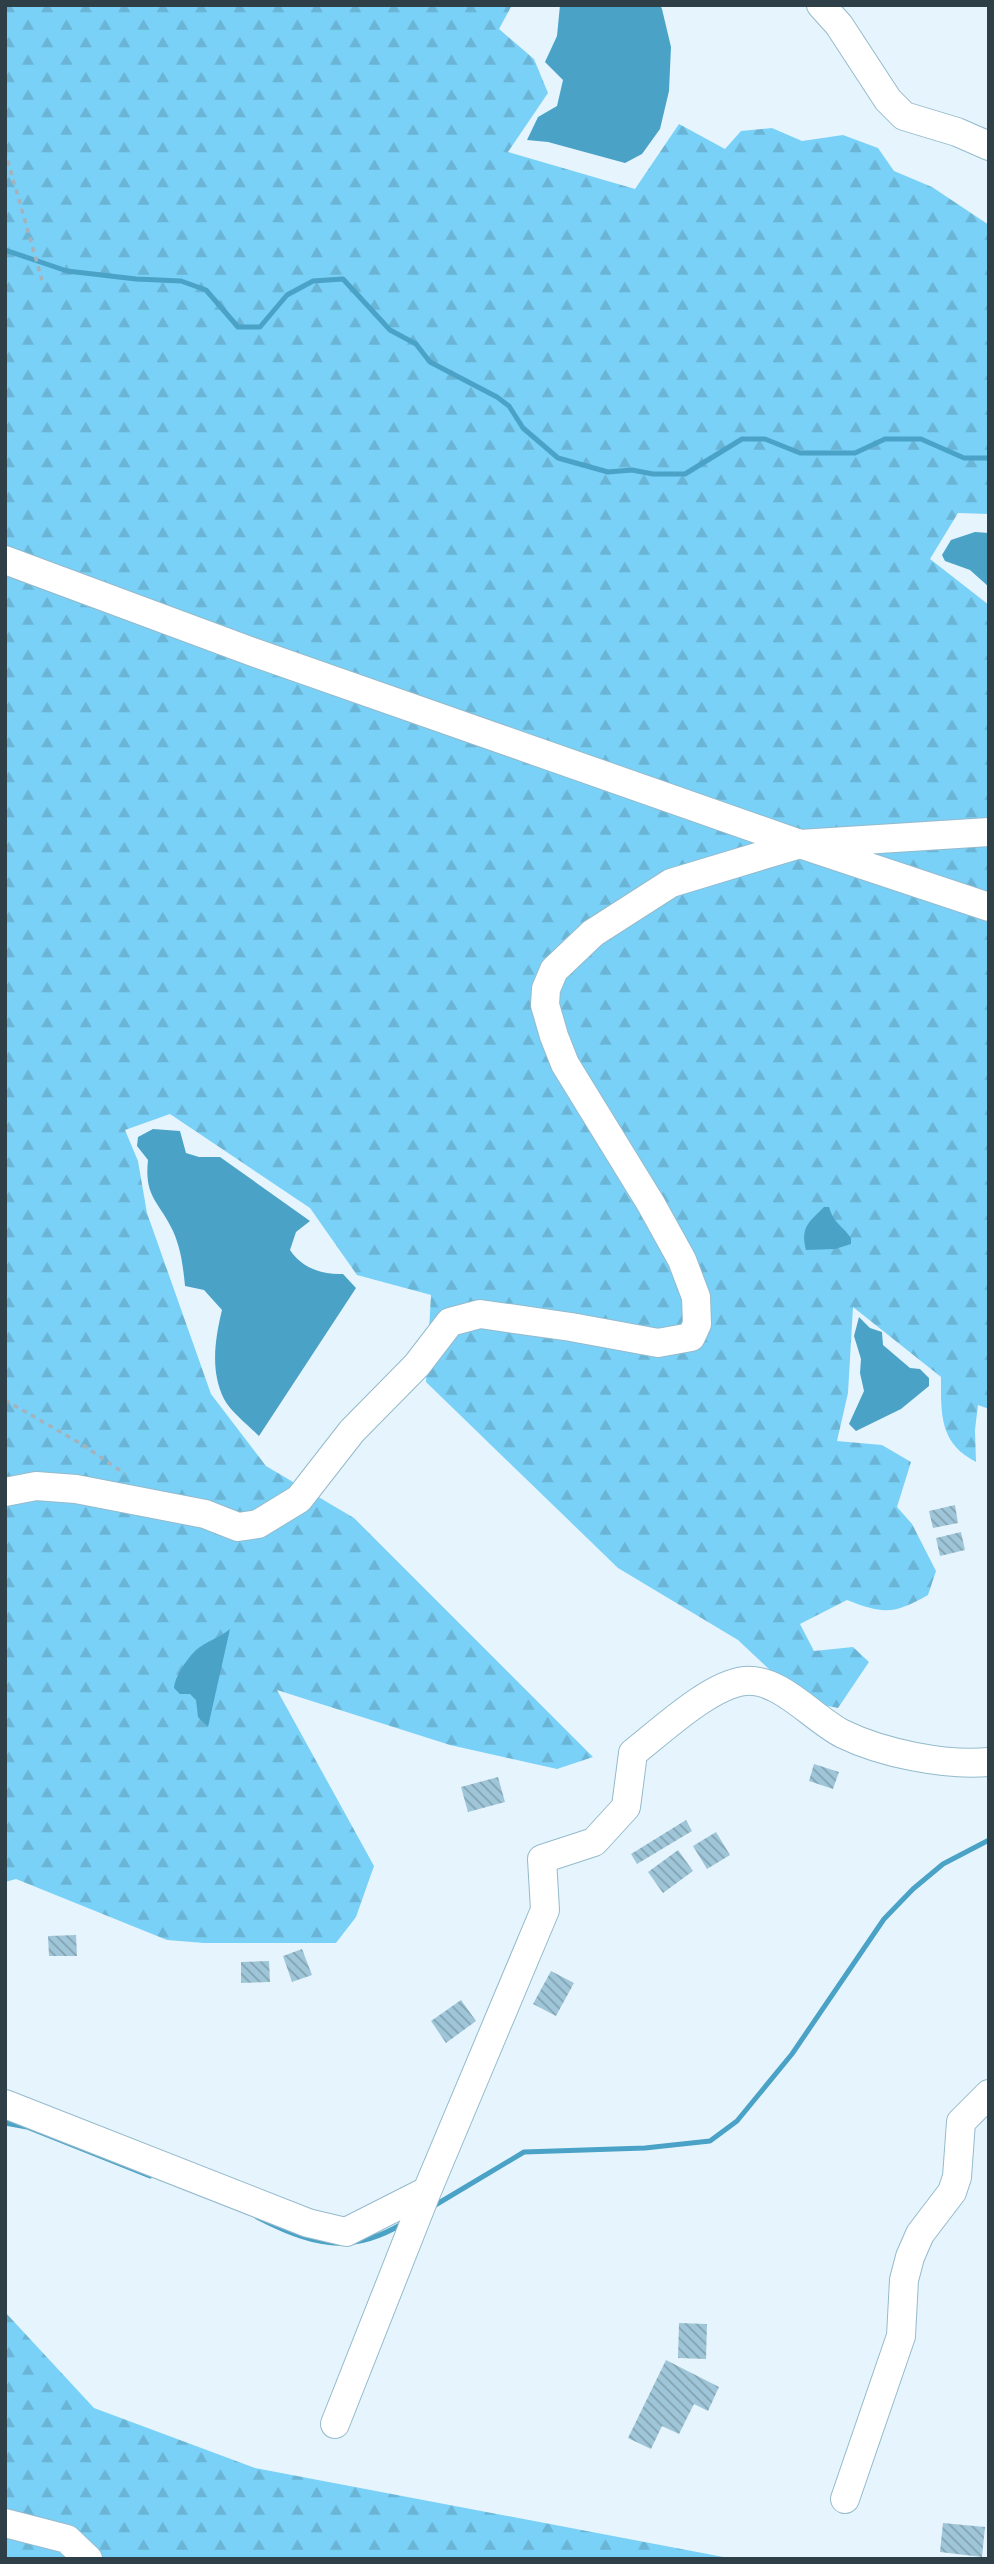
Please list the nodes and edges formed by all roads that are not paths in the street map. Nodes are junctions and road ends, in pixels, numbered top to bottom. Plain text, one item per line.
1 (821, 5) edge
2 (989, 146) edge
3 (5, 560) edge
4 (989, 832) edge
5 (800, 844) junction
6 (989, 907) edge
7 (5, 1492) edge
8 (989, 1762) edge
9 (989, 2094) edge
10 (5, 2104) edge
11 (428, 2192) junction
12 (335, 2424) dead end
13 (845, 2499) dead end
14 (5, 2523) edge
15 (88, 2559) edge

1 - 2 street
3 - 5 street
4 - 5 street
5 - 6 street
5 - 7 street
8 - 11 street
9 - 13 street
10 - 11 street
11 - 12 street
14 - 15 street

